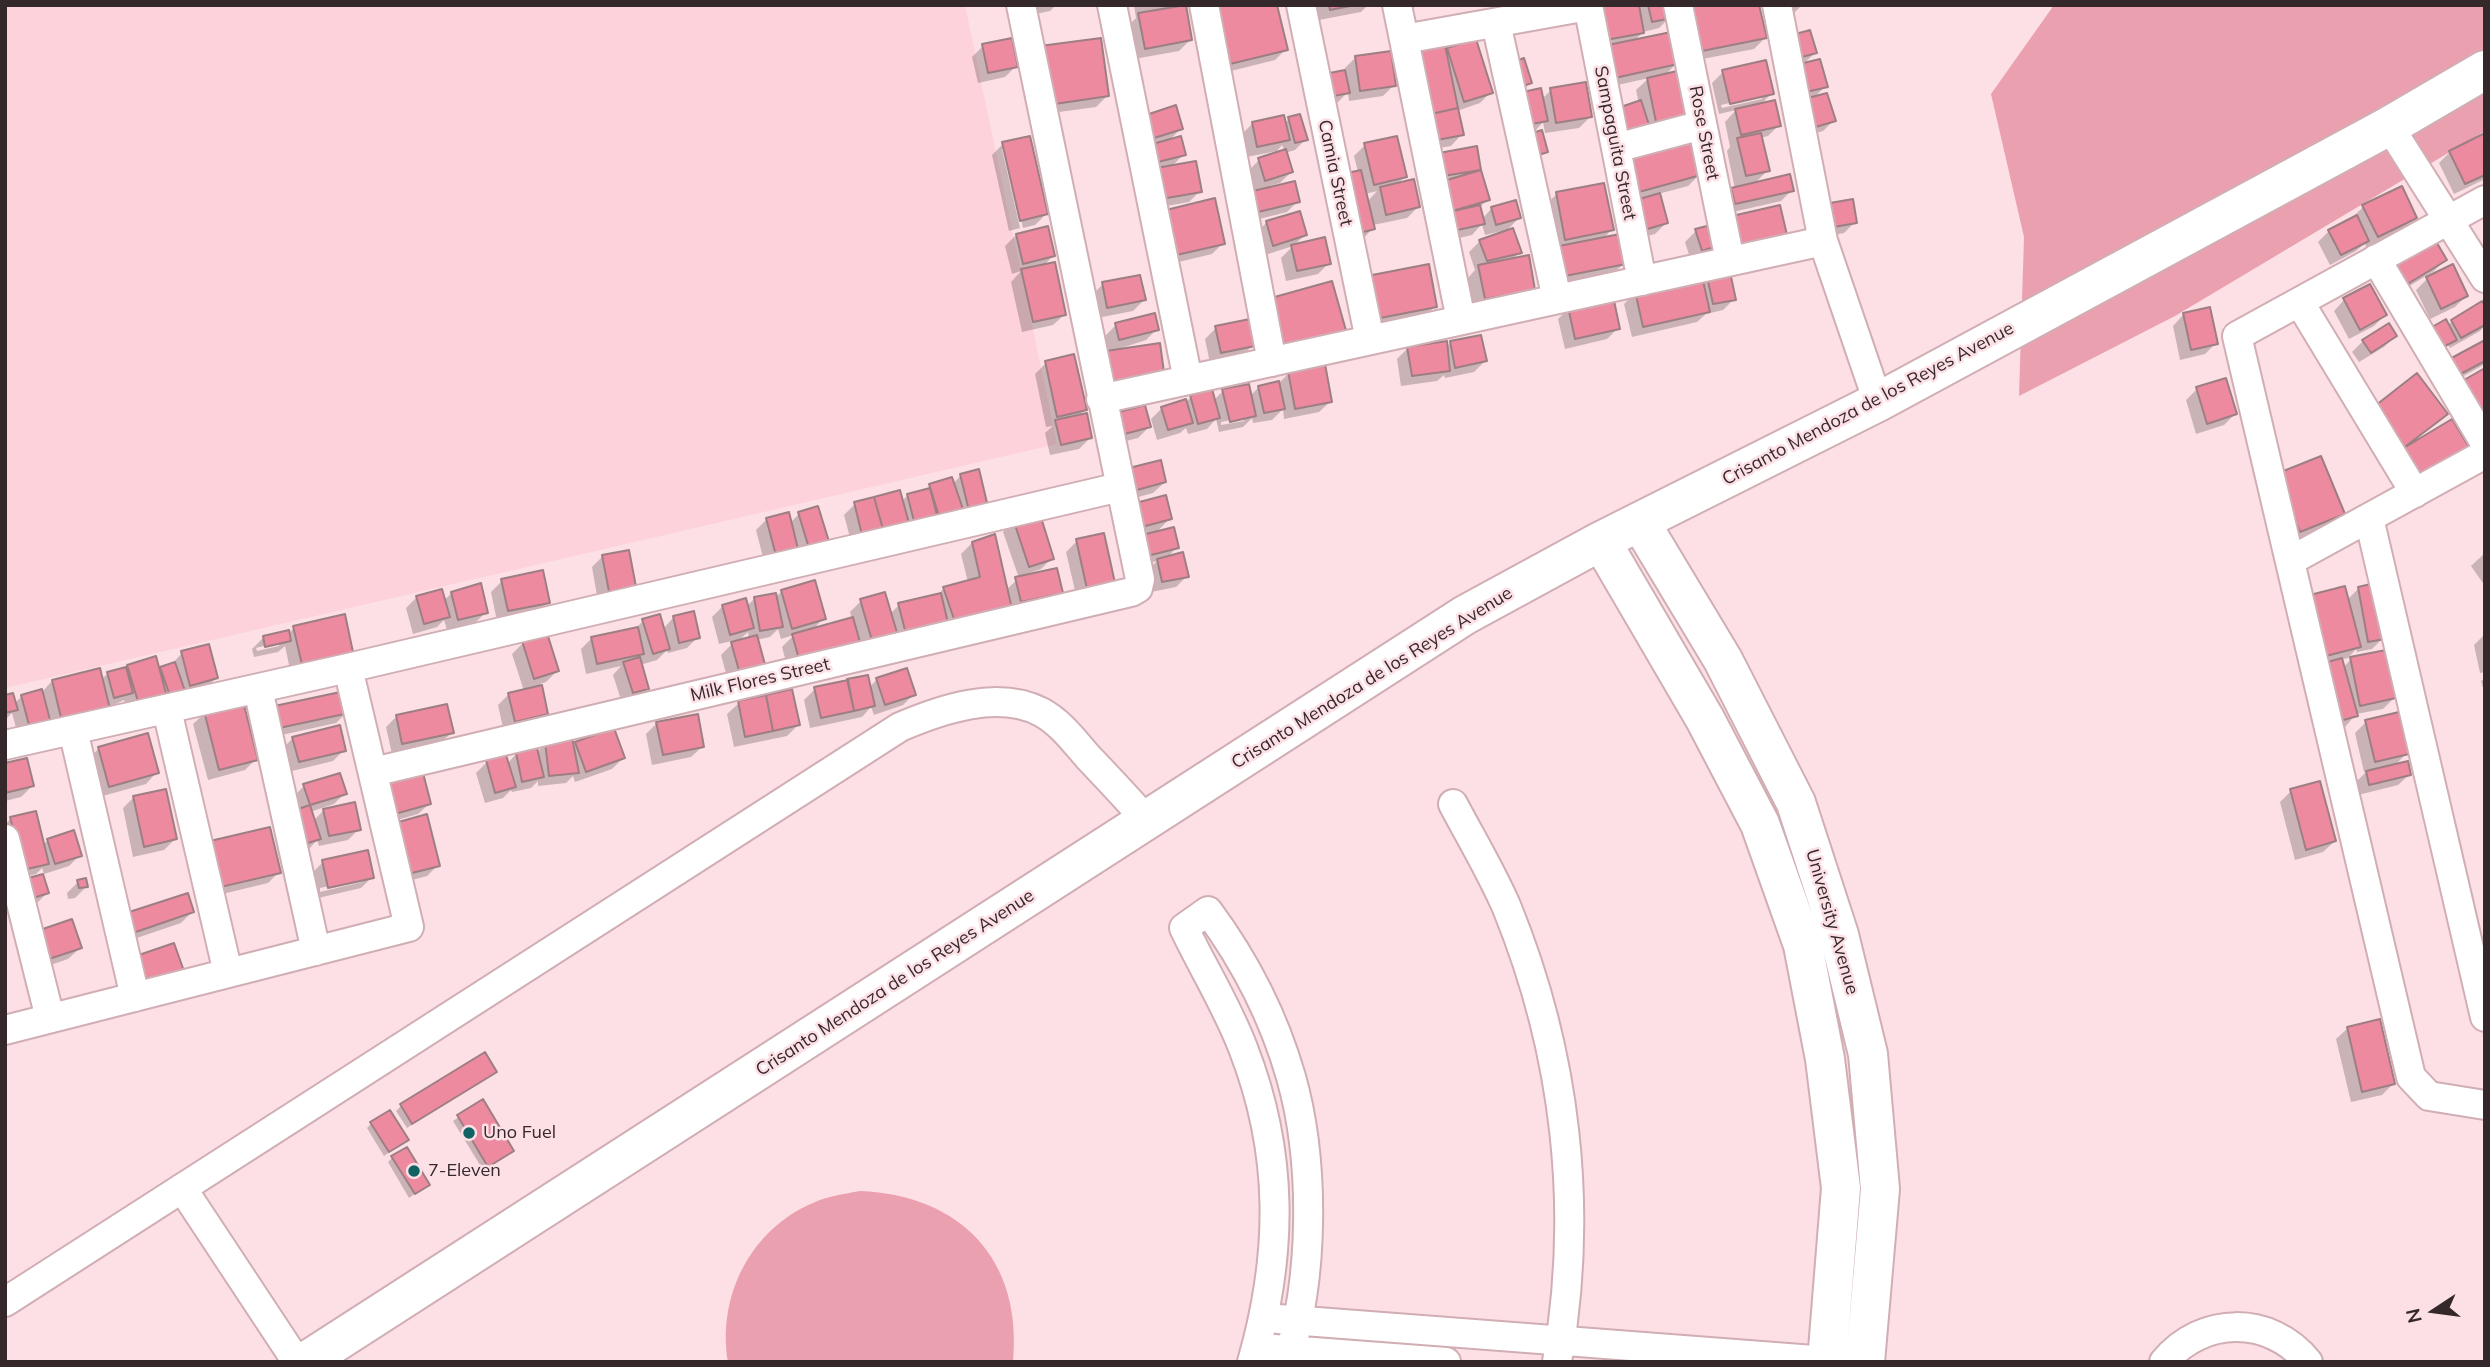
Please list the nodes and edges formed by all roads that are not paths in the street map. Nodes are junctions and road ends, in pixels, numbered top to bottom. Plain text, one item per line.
1 (1021, 5) edge
2 (1112, 5) edge
3 (1204, 5) edge
4 (1301, 5) edge
5 (1397, 5) edge
6 (1678, 5) edge
7 (1777, 5) edge
8 (1588, 6) edge
9 (1496, 23) junction
10 (1404, 39) junction
11 (2485, 70) edge
12 (1702, 125) junction
13 (2389, 126) junction
14 (1616, 148) junction
15 (2485, 200) edge
16 (2449, 221) junction
17 (1824, 241) junction
18 (2376, 260) junction
19 (1730, 261) junction
20 (2485, 278) edge
21 (1642, 281) junction
22 (1557, 299) junction
23 (2300, 303) junction
24 (1461, 320) junction
25 (1370, 340) junction
26 (1272, 362) junction
27 (1188, 380) junction
28 (1101, 399) junction
29 (1878, 402) junction
30 (2485, 443) edge
31 (2485, 454) edge
32 (1120, 487) junction
33 (2415, 493) junction
34 (2369, 518) junction
35 (1640, 522) junction
36 (1601, 541) junction
37 (2290, 561) junction
38 (348, 668) junction
39 (258, 689) junction
40 (167, 710) junction
41 (73, 730) junction
42 (5, 745) edge
43 (373, 772) junction
44 (1453, 804) dead end
45 (1147, 821) junction
46 (5, 839) edge
47 (316, 951) junction
48 (228, 973) junction
49 (135, 997) junction
50 (2485, 1017) edge
51 (50, 1018) junction
52 (5, 1030) edge
53 (2485, 1105) edge
54 (182, 1188) junction
55 (5, 1302) edge
56 (1265, 1318) junction
57 (1297, 1320) junction
58 (1559, 1351) edge
59 (1254, 1354) edge
60 (1289, 1356) edge
61 (1831, 1361) edge
62 (297, 1362) edge
63 (304, 1362) edge
64 (1446, 1362) edge
65 (1865, 1362) edge
66 (2164, 1362) edge
67 (2308, 1362) edge

1 - 28 street
2 - 27 street
3 - 26 street
4 - 25 street, Camia Street
5 - 10 street
6 - 12 street, Rose Street
7 - 17 street
8 - 9 street
8 - 14 street, Sampaguita Street
9 - 10 street
9 - 22 street
10 - 24 street
11 - 13 main road, Crisanto Mendoza de los Reyes Avenue
12 - 14 street
12 - 19 street, Rose Street
13 - 16 street
13 - 29 main road, Crisanto Mendoza de los Reyes Avenue
14 - 21 street, Sampaguita Street
15 - 16 street
16 - 18 street
16 - 20 street
17 - 19 street
17 - 29 street
18 - 23 street
18 - 30 street
19 - 21 street
21 - 22 street
22 - 24 street
23 - 33 street
23 - 37 street
24 - 25 street
25 - 26 street
26 - 27 street
27 - 28 street
28 - 32 street
29 - 35 main road, Crisanto Mendoza de los Reyes Avenue
31 - 33 street
32 - 38 street
32 - 43 street, Milk Flores Street
33 - 34 street
34 - 37 street
34 - 50 street
35 - 36 main road, Crisanto Mendoza de los Reyes Avenue
35 - 65 main road, University Avenue
36 - 45 main road, Crisanto Mendoza de los Reyes Avenue
36 - 61 main road, University Avenue
37 - 53 street
38 - 39 street
38 - 43 street
39 - 40 street
39 - 47 street
40 - 41 street
40 - 48 street
41 - 42 street
41 - 49 street
43 - 47 street
44 - 58 street
45 - 54 street
45 - 63 main road, Crisanto Mendoza de los Reyes Avenue
46 - 51 street
47 - 48 street
48 - 49 street
49 - 51 street
51 - 52 street
54 - 55 street
54 - 62 street
56 - 57 street
56 - 57 street
56 - 59 street
57 - 58 street
57 - 60 street
58 - 61 street
59 - 60 street
60 - 64 street
66 - 67 street

